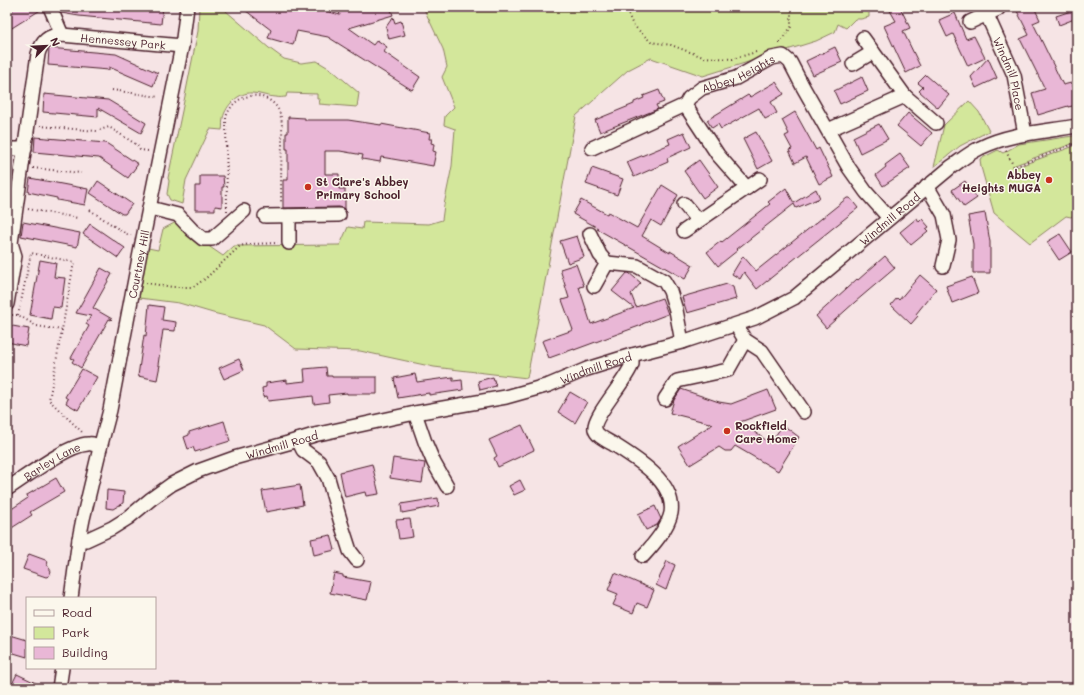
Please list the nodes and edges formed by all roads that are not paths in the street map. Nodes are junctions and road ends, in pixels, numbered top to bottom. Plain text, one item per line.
1 (50, 7) edge
2 (187, 7) edge
3 (970, 22) dead end
4 (62, 35) junction
5 (863, 38) dead end
6 (182, 46) junction
7 (872, 52) junction
8 (853, 64) dead end
9 (905, 96) junction
10 (685, 105) junction
11 (936, 123) dead end
12 (1077, 126) edge
13 (828, 130) junction
14 (1025, 134) junction
15 (592, 148) dead end
16 (7, 149) edge
17 (25, 149) junction
18 (760, 178) dead end
19 (928, 186) junction
20 (747, 188) junction
21 (684, 204) dead end
22 (150, 208) junction
23 (244, 211) dead end
24 (285, 213) junction
25 (339, 215) dead end
26 (265, 217) dead end
27 (889, 218) junction
28 (698, 221) junction
29 (684, 231) dead end
30 (590, 234) dead end
31 (286, 242) road end
32 (607, 263) junction
33 (943, 266) dead end
34 (594, 286) dead end
35 (7, 304) edge
36 (736, 325) junction
37 (746, 340) junction
38 (682, 342) junction
39 (632, 354) junction
40 (665, 399) dead end
41 (804, 412) dead end
42 (415, 413) junction
43 (298, 440) junction
44 (100, 448) junction
45 (447, 486) dead end
46 (7, 489) edge
47 (79, 539) junction
48 (643, 556) dead end
49 (357, 560) dead end
50 (71, 597) edge
51 (62, 669) edge
52 (59, 688) edge

1 - 4 street
2 - 6 street, Courtney Hill
3 - 14 street, Windmill Place
4 - 6 street, Hennessey Park
4 - 17 street, Hennessey Park
5 - 7 street
6 - 22 street, Courtney Hill
7 - 8 street
7 - 9 street
9 - 11 street
9 - 13 street
10 - 13 street, Abbey Heights
10 - 15 street, Abbey Heights
10 - 20 street
12 - 14 street, Windmill Road
13 - 27 street, Abbey Heights
14 - 19 street, Windmill Road
16 - 17 street
17 - 35 street, Hennessey Park
18 - 20 street
19 - 27 street, Windmill Road
19 - 33 street
20 - 28 street
21 - 28 street
22 - 23 street
22 - 44 street, Courtney Hill
24 - 25 street
24 - 26 street
24 - 31 street
27 - 36 street, Windmill Road
28 - 29 street
30 - 32 street
32 - 34 street
32 - 38 street
36 - 37 street
36 - 38 street, Windmill Road
37 - 40 street
37 - 41 street
38 - 39 street, Windmill Road
39 - 42 street, Windmill Road
39 - 48 street
42 - 43 street, Windmill Road
42 - 45 street
43 - 47 street, Windmill Road
43 - 49 street
44 - 46 street, Barley Lane
44 - 47 street, Courtney Hill
47 - 50 street, Courtney Hill
51 - 52 street

